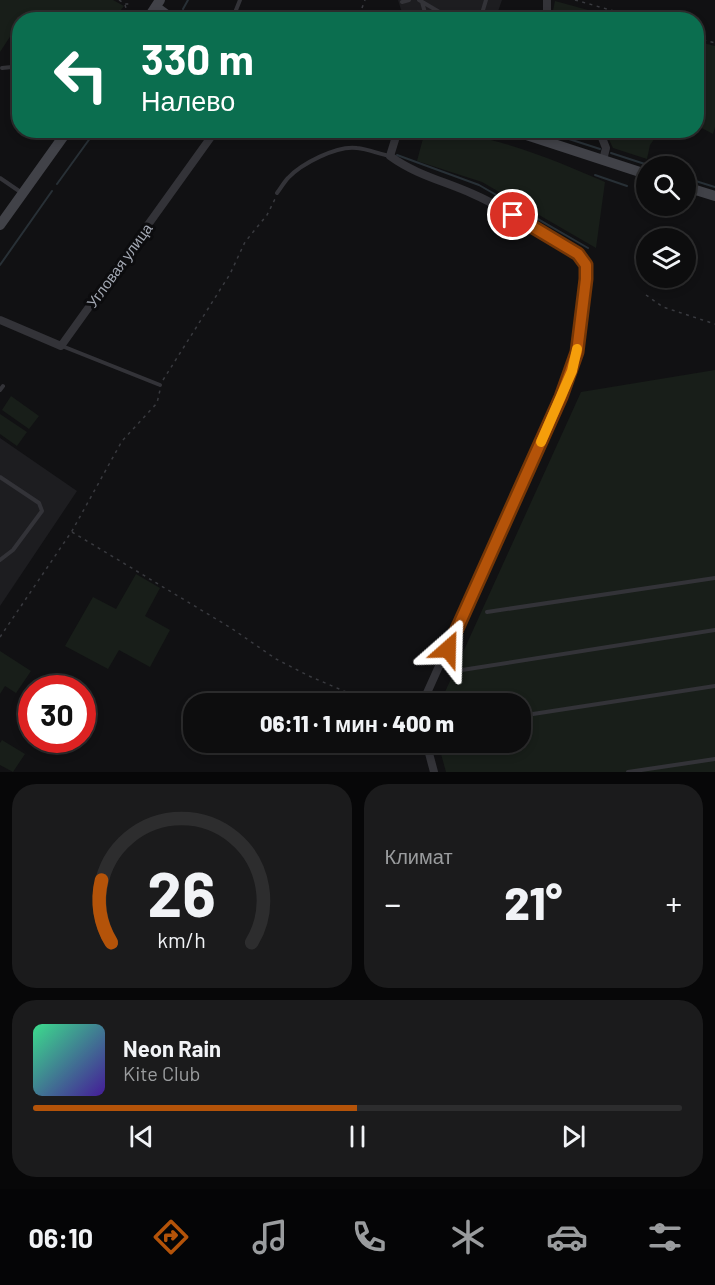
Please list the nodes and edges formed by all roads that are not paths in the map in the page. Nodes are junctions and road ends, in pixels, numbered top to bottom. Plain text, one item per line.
1 (409, 0) edge
2 (421, 1) edge
3 (402, 2) dead end
4 (440, 12) edge
5 (12, 67) edge
6 (2, 68) dead end
7 (62, 138) edge
8 (210, 138) edge
9 (396, 138) edge
10 (536, 138) edge
11 (602, 138) edge
12 (390, 156) junction
13 (603, 160) junction
14 (636, 171) edge
15 (0, 178) edge
16 (696, 190) edge
17 (22, 194) junction
18 (277, 194) road end
19 (715, 196) edge
20 (0, 225) edge
21 (0, 320) edge
22 (61, 346) junction
23 (160, 385) road end
24 (0, 477) edge
25 (0, 561) edge
26 (715, 578) edge
27 (487, 612) dead end
28 (715, 630) edge
29 (462, 670) dead end
30 (715, 686) edge
31 (427, 693) edge
32 (531, 714) edge
33 (429, 753) edge
34 (715, 759) edge
35 (434, 772) edge
36 (628, 772) edge

1 - 3 lane
2 - 4 lane
5 - 6 lane
7 - 17 main road
8 - 22 street, Угловая улица
9 - 12 street
10 - 13 main road
11 - 13 street
12 - 18 lane
12 - 31 street
13 - 14 main road
15 - 17 lane
16 - 19 main road
17 - 20 main road
21 - 22 street
22 - 23 lane
24 - 25 lane
26 - 27 lane
28 - 29 lane
30 - 32 lane
33 - 35 street
34 - 36 lane

